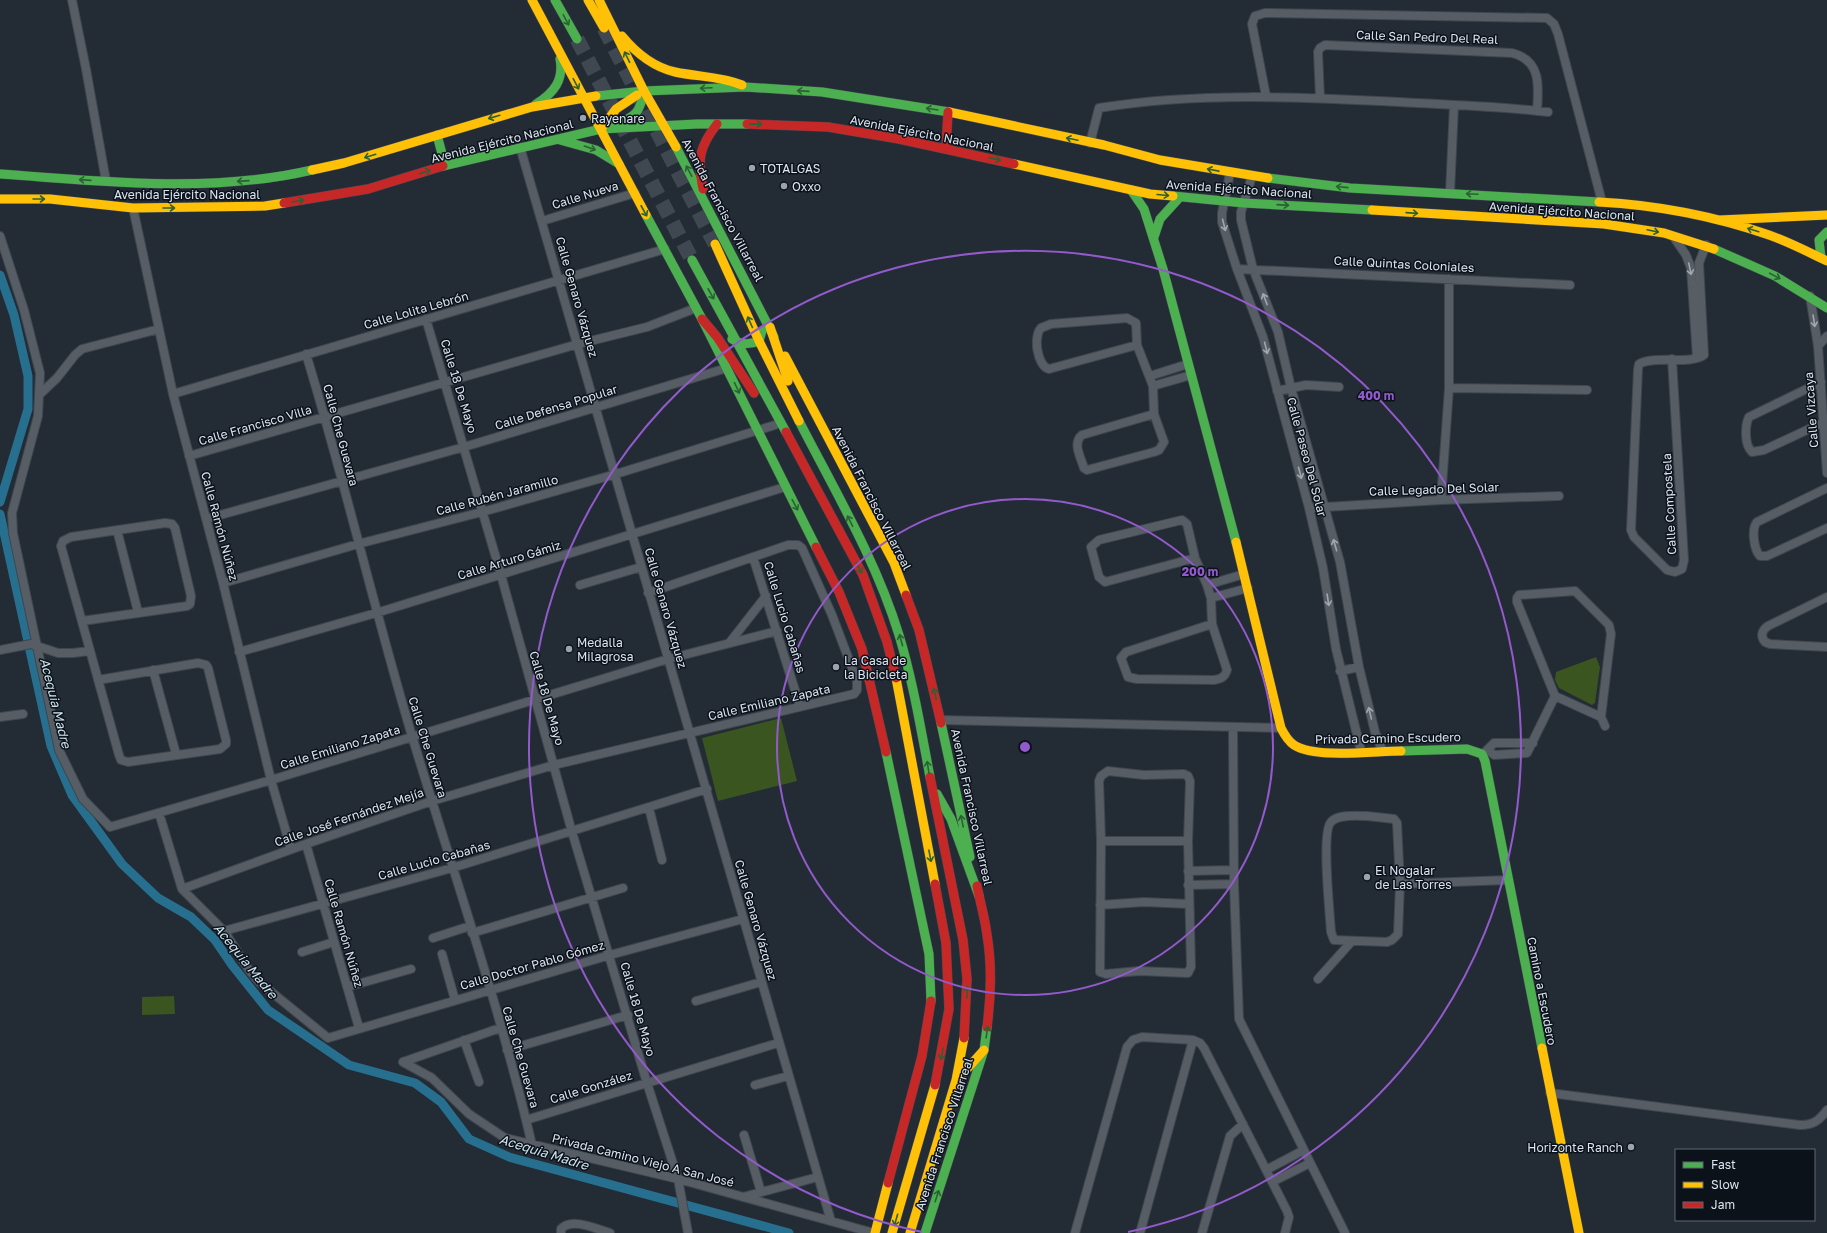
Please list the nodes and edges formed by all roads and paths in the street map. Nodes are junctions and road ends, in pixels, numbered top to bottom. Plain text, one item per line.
1 (72, 0) edge
2 (532, 0) edge
3 (555, 0) edge
4 (588, 0) edge
5 (599, 0) edge
6 (608, 19) junction
7 (604, 28) tunnel mouth
8 (576, 39) tunnel mouth
9 (556, 46) junction
10 (746, 87) junction
11 (644, 91) junction
12 (1266, 96) junction
13 (584, 97) junction
14 (1320, 98) junction
15 (1454, 105) junction
16 (532, 107) junction
17 (1537, 111) junction
18 (948, 112) junction
19 (1548, 112) dead end
20 (717, 124) junction
21 (664, 125) junction
22 (601, 129) junction
23 (438, 136) junction
24 (556, 139) junction
25 (1090, 143) junction
26 (520, 147) junction
27 (946, 148) junction
28 (620, 165) junction
29 (445, 166) junction
30 (1230, 173) junction
31 (0, 174) edge
32 (1252, 176) junction
33 (106, 181) junction
34 (1131, 190) junction
35 (635, 193) junction
36 (1450, 193) junction
37 (1180, 197) junction
38 (0, 199) edge
39 (1224, 201) junction
40 (1244, 202) junction
41 (1602, 202) junction
42 (707, 206) junction
43 (133, 208) junction
44 (1827, 215) edge
45 (1720, 220) junction
46 (542, 221) junction
47 (1827, 232) edge
48 (1672, 235) junction
49 (0, 236) edge
50 (1154, 237) junction
51 (715, 244) tunnel mouth
52 (1706, 246) junction
53 (665, 250) junction
54 (692, 260) tunnel mouth
55 (1824, 260) edge
56 (1237, 269) junction
57 (1253, 269) junction
58 (1450, 279) junction
59 (559, 281) junction
60 (1570, 285) dead end
61 (1810, 296) junction
62 (756, 299) junction
63 (1698, 306) junction
64 (696, 308) junction
65 (1827, 308) edge
66 (426, 319) junction
67 (702, 319) junction
68 (770, 327) junction
69 (159, 329) junction
70 (1827, 336) edge
71 (759, 341) junction
72 (578, 344) junction
73 (738, 344) junction
74 (1137, 345) junction
75 (1818, 346) junction
76 (306, 354) junction
77 (1672, 359) junction
78 (1188, 364) junction
79 (727, 368) junction
80 (1191, 375) junction
81 (1150, 376) junction
82 (1821, 382) junction
83 (446, 384) junction
84 (1153, 386) junction
85 (1340, 387) dead end
86 (1291, 388) junction
87 (1449, 388) junction
88 (1588, 390) dead end
89 (1277, 391) junction
90 (40, 394) junction
91 (173, 394) junction
92 (596, 407) junction
93 (1154, 414) junction
94 (325, 418) junction
95 (1824, 422) junction
96 (775, 425) junction
97 (756, 430) junction
98 (464, 447) junction
99 (189, 456) junction
100 (818, 457) junction
101 (1827, 473) edge
102 (616, 474) junction
103 (342, 482) junction
104 (814, 484) junction
105 (785, 487) junction
106 (1827, 488) edge
107 (1560, 496) dead end
108 (1442, 500) junction
109 (1324, 506) junction
110 (1309, 508) junction
111 (482, 512) junction
112 (206, 519) junction
113 (1827, 528) edge
114 (117, 530) junction
115 (632, 534) junction
116 (358, 544) junction
117 (753, 557) junction
118 (1196, 558) junction
119 (641, 567) junction
120 (1244, 574) junction
121 (501, 575) junction
122 (223, 583) junction
123 (1207, 585) junction
124 (580, 586) dead end
125 (1248, 588) junction
126 (648, 593) junction
127 (766, 596) junction
128 (1827, 597) edge
129 (1210, 598) junction
130 (138, 612) junction
131 (376, 613) junction
132 (82, 620) junction
133 (1212, 624) junction
134 (777, 631) junction
135 (730, 642) junction
136 (34, 645) junction
137 (1827, 647) edge
138 (0, 650) edge
139 (89, 651) junction
140 (239, 652) junction
141 (668, 659) junction
142 (1359, 667) junction
143 (153, 670) junction
144 (1340, 670) junction
145 (98, 680) junction
146 (1555, 696) junction
147 (535, 699) junction
148 (800, 706) junction
149 (24, 714) dead end
150 (0, 717) edge
151 (1601, 717) junction
152 (941, 720) junction
153 (1233, 726) junction
154 (1605, 726) dead end
155 (1281, 728) junction
156 (690, 733) junction
157 (412, 737) junction
158 (1533, 743) junction
159 (1382, 750) junction
160 (1361, 751) junction
161 (1485, 752) junction
162 (176, 754) junction
163 (554, 764) junction
164 (270, 780) junction
165 (931, 785) junction
166 (707, 789) junction
167 (432, 801) junction
168 (649, 808) junction
169 (159, 813) junction
170 (572, 832) junction
171 (1188, 841) junction
172 (1101, 842) junction
173 (306, 844) junction
174 (291, 849) junction
175 (662, 860) dead end
176 (452, 868) junction
177 (1233, 870) junction
178 (1188, 871) junction
179 (1508, 880) junction
180 (1234, 884) junction
181 (1400, 884) junction
182 (1188, 885) junction
183 (623, 888) dead end
184 (182, 890) junction
185 (592, 896) junction
186 (979, 896) junction
187 (323, 903) junction
188 (1189, 904) junction
189 (1100, 906) junction
190 (743, 919) junction
191 (471, 929) junction
192 (224, 931) junction
193 (433, 938) dead end
194 (1352, 941) junction
195 (334, 942) junction
196 (302, 952) dead end
197 (442, 954) dead end
198 (610, 955) junction
199 (411, 969) dead end
200 (1318, 979) dead end
201 (761, 982) junction
202 (347, 987) junction
203 (490, 990) junction
204 (455, 1000) junction
205 (696, 1001) dead end
206 (628, 1015) junction
207 (359, 1028) junction
208 (500, 1028) junction
209 (464, 1040) junction
210 (1193, 1040) junction
211 (778, 1043) junction
212 (507, 1050) junction
213 (984, 1050) junction
214 (788, 1076) junction
215 (956, 1080) junction
216 (479, 1082) dead end
217 (647, 1083) junction
218 (755, 1085) dead end
219 (1550, 1093) junction
220 (1827, 1110) edge
221 (526, 1120) junction
222 (1243, 1124) junction
223 (744, 1135) dead end
224 (532, 1145) junction
225 (1304, 1150) junction
226 (1310, 1163) junction
227 (1266, 1170) junction
228 (818, 1177) junction
229 (678, 1179) junction
230 (1272, 1182) junction
231 (761, 1192) junction
232 (742, 1197) junction
233 (831, 1221) junction
234 (561, 1231) edge
235 (610, 1233) edge
236 (688, 1233) edge
237 (875, 1233) edge
238 (892, 1233) edge
239 (910, 1233) edge
240 (925, 1233) edge
241 (1075, 1233) edge
242 (1140, 1233) edge
243 (1202, 1233) edge
244 (1285, 1233) edge
245 (1345, 1233) edge
246 (1579, 1233) edge

1 - 33 street
2 - 9 main road
3 -> 8 main road
4 - 7 main road
5 - 6 main road, Avenida Francisco Villarreal
6 - 10 main road
11 -> 6 main road, Avenida Francisco Villarreal
9 -> 13 main road
9 - 16 main road
10 -> 11 main road, Avenida Ejército Nacional
18 -> 10 main road, Avenida Ejército Nacional
11 - 13 main road, Avenida Ejército Nacional
11 - 21 main road, Avenida Francisco Villarreal
11 - 22 main road
11 - 22 main road
12 - 14 street
12 - 25 street
12 - 41 street
13 - 16 main road, Avenida Ejército Nacional
13 - 22 main road
14 - 15 street
14 - 17 street, Calle San Pedro Del Real
15 - 17 street
15 - 36 street
16 -> 23 main road, Avenida Ejército Nacional
17 - 19 street
25 -> 18 main road, Avenida Ejército Nacional
18 - 27 main road
20 - 21 main road, Avenida Ejército Nacional
20 -> 27 main road, Avenida Ejército Nacional
20 - 42 main road
21 - 22 main road, Avenida Ejército Nacional
42 -> 21 main road, Avenida Francisco Villarreal
22 - 24 main road, Avenida Ejército Nacional
22 - 28 main road
23 - 29 main road
23 -> 33 main road, Avenida Ejército Nacional
24 - 26 main road, Avenida Ejército Nacional
24 -> 28 main road
30 -> 25 main road, Avenida Ejército Nacional
26 - 29 main road, Avenida Ejército Nacional
26 - 46 street, Calle Genaro Vázquez
27 -> 34 main road, Avenida Ejército Nacional
28 - 35 main road
43 -> 29 main road, Avenida Ejército Nacional
30 - 32 main road, Avenida Ejército Nacional
30 - 39 street, Calle Paseo Del Solar
33 -> 31 main road, Avenida Ejército Nacional
36 -> 32 main road, Avenida Ejército Nacional
32 - 40 street, Calle Paseo Del Solar
34 -> 37 main road, Avenida Ejército Nacional
34 - 50 main road
35 - 46 street, Calle Nueva
35 -> 53 main road
41 -> 36 main road, Avenida Ejército Nacional
37 - 39 main road, Avenida Ejército Nacional
37 - 50 main road
38 -> 43 main road, Avenida Ejército Nacional
39 - 40 main road, Avenida Ejército Nacional
39 -> 56 street, Calle Paseo Del Solar
40 -> 48 main road, Avenida Ejército Nacional
40 - 57 street, Calle Paseo Del Solar
41 - 45 main road, Avenida Ejército Nacional
42 - 62 main road, Avenida Francisco Villarreal
43 - 69 street, Calle Ramón Núñez
44 - 45 main road
55 -> 45 main road, Avenida Ejército Nacional
46 - 59 street, Calle Genaro Vázquez
47 - 55 main road
48 - 52 main road, Avenida Ejército Nacional
48 -> 63 street
49 - 90 street
50 - 78 main road
71 -> 51 main road, Avenida Francisco Villarreal
52 -> 61 main road, Avenida Ejército Nacional
52 - 63 street
53 - 59 street, Calle Lolita Lebrón
53 - 64 main road
54 -> 73 main road, Avenida Francisco Villarreal
56 - 57 street, Calle Quintas Coloniales
56 -> 89 street, Calle Paseo Del Solar
57 - 58 street, Calle Quintas Coloniales
86 -> 57 street, Calle Paseo Del Solar
58 - 60 street, Calle Quintas Coloniales
58 - 87 street
59 - 66 street, Calle Lolita Lebrón
59 - 72 street, Calle Genaro Vázquez
61 - 65 main road, Avenida Ejército Nacional
61 -> 75 street, Calle Vizcaya
62 - 68 main road, Avenida Francisco Villarreal
62 - 71 main road
63 - 77 street, Calle Compostela
64 - 67 main road
64 - 72 street, Calle Francisco Villa
66 - 76 street, Calle Lolita Lebrón
66 - 83 street, Calle 18 De Mayo
67 - 73 main road
67 - 79 main road
67 - 96 main road
68 - 100 main road
152 -> 68 main road, Avenida Francisco Villarreal
69 - 90 street
69 - 91 street, Calle Ramón Núñez
70 - 75 street
71 - 73 main road
71 - 100 main road, Avenida Francisco Villarreal
72 - 83 street, Calle Francisco Villa
72 - 92 street, Calle Genaro Vázquez
73 - 104 main road, Avenida Francisco Villarreal
74 - 74 street
74 - 81 street
75 - 82 street, Calle Vizcaya
76 - 91 street, Calle Lolita Lebrón
76 - 94 street, Calle Che Guevara
77 - 77 street, Calle Compostela
78 - 80 main road
78 - 81 street
79 - 92 street, Calle Defensa Popular
79 -> 97 main road
80 - 84 street
80 - 120 main road
81 - 84 street
82 - 95 street, Calle Vizcaya
82 - 95 street
83 - 94 street, Calle Francisco Villa
83 - 98 street, Calle 18 De Mayo
84 - 93 street
85 - 86 street
86 - 89 street
86 - 109 street, Calle Paseo Del Solar
87 - 88 street
87 - 108 street
89 -> 110 street, Calle Paseo Del Solar
90 - 136 street
91 - 99 street, Calle Ramón Núñez
92 - 98 street, Calle Defensa Popular
92 - 102 street, Calle Genaro Vázquez
93 - 93 street
94 - 99 street, Calle Francisco Villa
94 - 103 street, Calle Che Guevara
95 - 101 street, Calle Vizcaya
96 - 97 street, Calle Rubén Jaramillo
96 - 104 main road
97 - 102 street, Calle Rubén Jaramillo
97 - 105 main road
98 - 103 street, Calle Defensa Popular
98 - 111 street, Calle 18 De Mayo
99 - 112 street, Calle Ramón Núñez
165 -> 100 main road, Avenida Francisco Villarreal
102 - 111 street, Calle Rubén Jaramillo
102 - 115 street, Calle Genaro Vázquez
103 - 112 street, Calle Defensa Popular
103 - 116 street, Calle Che Guevara
104 -> 238 main road, Avenida Francisco Villarreal
105 - 115 street, Calle Arturo Gámiz
105 -> 237 main road
106 - 113 street
107 - 108 street, Calle Legado Del Solar
108 - 109 street, Calle Legado Del Solar
109 - 110 street, Calle Legado Del Solar
142 -> 109 street, Calle Paseo Del Solar
110 -> 144 street, Calle Paseo Del Solar
111 - 116 street, Calle Rubén Jaramillo
111 - 121 street, Calle 18 De Mayo
112 - 122 street, Calle Ramón Núñez
114 - 130 street
114 - 130 street
114 - 132 street
115 - 119 street, Calle Genaro Vázquez
115 - 121 street, Calle Arturo Gámiz
116 - 122 street, Calle Rubén Jaramillo
116 - 131 street, Calle Che Guevara
117 - 126 street
117 - 127 street, Calle Lucio Cabañas
117 - 148 street, Calle Emiliano Zapata
118 - 118 street
118 - 123 street
119 - 124 street
119 - 126 street, Calle Genaro Vázquez
120 - 123 street
120 - 125 main road
121 - 131 street, Calle Arturo Gámiz
121 - 147 street, Calle 18 De Mayo
122 - 140 street, Calle Ramón Núñez
123 - 129 street
125 - 129 street
125 - 155 main road
126 - 141 street, Calle Genaro Vázquez
127 - 134 street, Calle Lucio Cabañas
127 - 135 street
128 - 137 street
129 - 133 street
130 - 132 street
131 - 140 street, Calle Arturo Gámiz
131 - 157 street, Calle Che Guevara
132 - 139 street
133 - 133 street
134 - 135 street, Calle Emiliano Zapata
134 - 148 street, Calle Lucio Cabañas
135 - 141 street, Calle Emiliano Zapata
136 - 138 street
136 - 139 street
136 - 169 street, Calle Emiliano Zapata
139 - 145 street
140 - 164 street, Calle Ramón Núñez
141 - 147 street, Calle Emiliano Zapata
141 - 156 street, Calle Genaro Vázquez
142 - 144 street
159 -> 142 street, Calle Paseo Del Solar
143 - 145 street
143 - 162 street
143 - 162 street
144 - 160 street, Calle Paseo Del Solar
145 - 162 street
146 - 151 street
146 - 151 street
146 - 158 street
147 - 157 street, Calle Emiliano Zapata
147 - 163 street, Calle 18 De Mayo
148 - 156 street, Calle Emiliano Zapata
149 - 150 street
151 - 154 street
152 - 153 street
186 -> 152 main road, Avenida Francisco Villarreal
153 - 155 street
153 - 177 street
155 - 160 main road, Privada Camino Escudero
156 - 163 street, Calle José Fernández Mejía
156 - 166 street, Calle Genaro Vázquez
157 - 164 street, Calle Emiliano Zapata
157 - 167 street, Calle Che Guevara
158 - 161 street
158 - 161 street
159 - 160 main road, Privada Camino Escudero
159 - 161 main road, Privada Camino Escudero
161 - 179 main road, Camino a Escudero
163 - 167 street, Calle José Fernández Mejía
163 - 170 street, Calle 18 De Mayo
164 - 169 street, Calle Emiliano Zapata
164 - 174 street, Calle Ramón Núñez
165 - 186 main road
215 -> 165 main road, Avenida Francisco Villarreal
166 - 168 street, Calle Lucio Cabañas
166 - 190 street, Calle Genaro Vázquez
167 - 173 street, Calle José Fernández Mejía
167 - 176 street, Calle Che Guevara
168 - 170 street, Calle Lucio Cabañas
168 - 175 street
169 - 184 street
170 - 176 street, Calle Lucio Cabañas
170 - 185 street, Calle 18 De Mayo
171 - 172 street
171 - 172 street
171 - 178 street
172 - 189 street
173 - 174 street, Calle José Fernández Mejía
173 - 187 street, Calle Ramón Núñez
174 - 184 street, Calle José Fernández Mejía
176 - 187 street, Calle Lucio Cabañas
176 - 191 street, Calle Che Guevara
177 - 178 street
177 - 180 street
178 - 182 street
179 - 181 street
179 - 219 main road, Camino a Escudero
180 - 182 street
180 - 225 street
181 - 194 street
181 - 194 street
182 - 188 street
183 - 185 street
184 - 192 street
185 - 191 street
185 - 198 street, Calle 18 De Mayo
213 -> 186 main road, Avenida Francisco Villarreal
187 - 192 street, Calle Lucio Cabañas
187 - 195 street, Calle Ramón Núñez
188 - 189 street
188 - 189 street
190 - 198 street, Calle Doctor Pablo Gómez
190 - 201 street, Calle Genaro Vázquez
191 - 193 street
191 - 203 street, Calle Che Guevara
192 - 207 street, Calle Doctor Pablo Gómez
194 - 200 street
195 - 196 street
195 - 202 street, Calle Ramón Núñez
197 - 204 street
198 - 203 street, Calle Doctor Pablo Gómez
198 - 206 street, Calle 18 De Mayo
199 - 202 street
201 - 205 street
201 - 211 street, Calle Genaro Vázquez
202 - 207 street, Calle Ramón Núñez
203 - 204 street, Calle Doctor Pablo Gómez
203 - 208 street, Calle Che Guevara
204 - 207 street, Calle Doctor Pablo Gómez
206 - 212 street
206 - 217 street, Calle 18 De Mayo
208 - 209 street
208 - 212 street, Calle Che Guevara
209 - 216 street
209 - 224 street, Privada Camino Viejo A San José
210 - 222 street
210 - 241 street
210 - 242 street
211 - 214 street, Calle Genaro Vázquez
211 - 217 street, Calle González
212 - 221 street, Calle Che Guevara
213 - 215 main road
240 -> 213 main road, Avenida Francisco Villarreal
214 - 218 street
214 - 228 street, Calle Genaro Vázquez
215 - 239 main road, Avenida Francisco Villarreal
217 - 221 street, Calle González
217 - 229 street, Calle 18 De Mayo
219 - 220 street
219 - 246 main road, Camino a Escudero
221 - 224 street, Calle Che Guevara
222 - 227 street
222 - 243 street
223 - 231 street
224 - 229 street, Privada Camino Viejo A San José
225 - 226 street
225 - 227 street
226 - 230 street
226 - 245 street
227 - 230 street
228 - 231 street
228 - 233 street, Calle Genaro Vázquez
229 - 232 street, Privada Camino Viejo A San José
229 - 236 street, Calle 18 De Mayo
230 - 244 street
231 - 232 street
232 - 233 street, Privada Camino Viejo A San José
233 - 237 street, Privada Camino Viejo A San José
234 - 235 street

